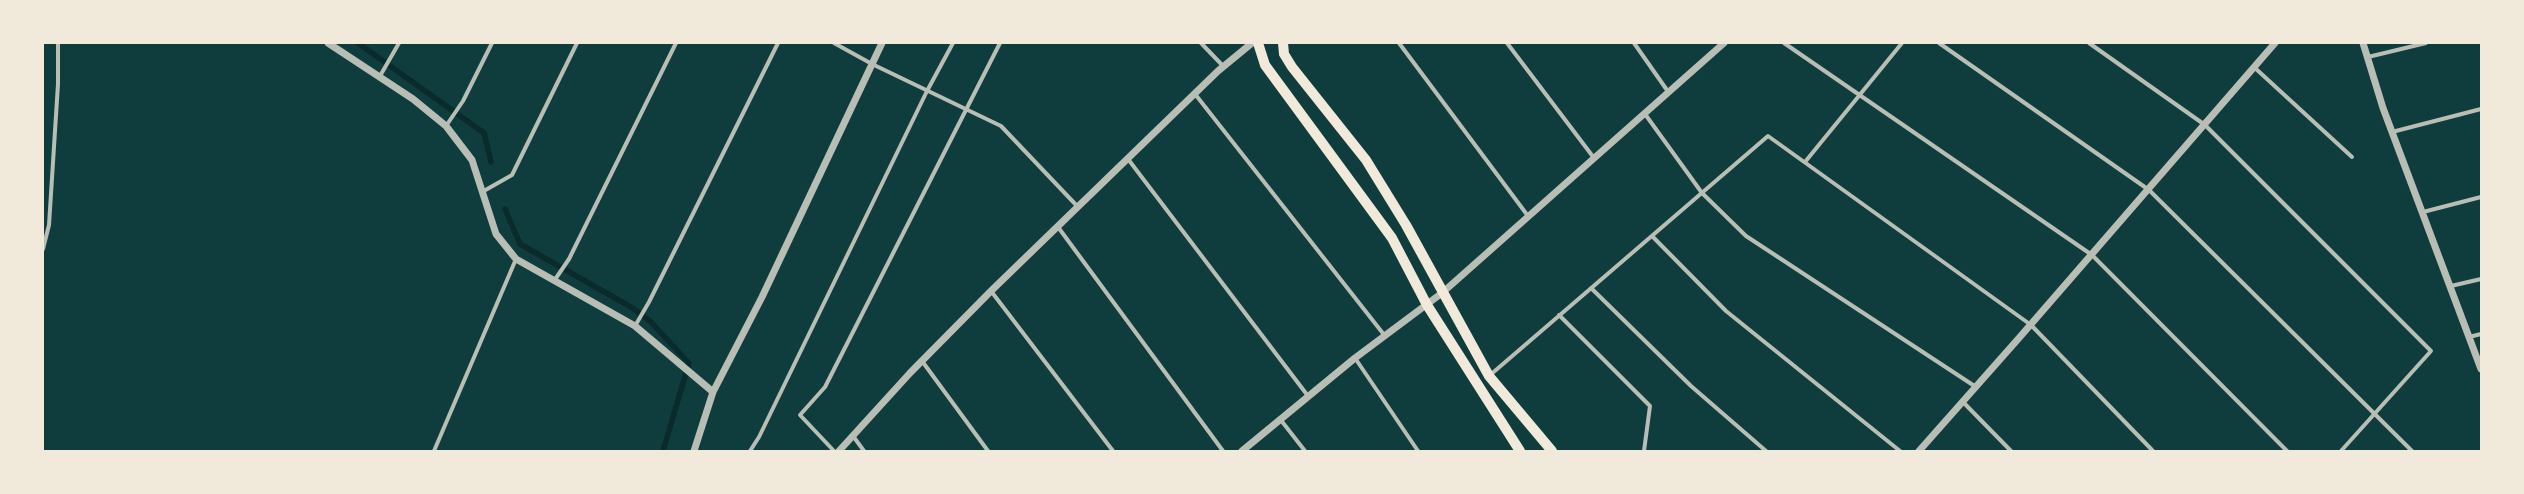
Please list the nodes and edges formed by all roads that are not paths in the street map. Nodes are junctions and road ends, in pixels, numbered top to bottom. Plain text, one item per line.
1 (58, 43) edge
2 (328, 43) edge
3 (399, 43) edge
4 (492, 43) edge
5 (577, 43) edge
6 (676, 43) edge
7 (778, 43) edge
8 (834, 43) edge
9 (882, 43) edge
10 (953, 43) edge
11 (1000, 43) edge
12 (1201, 43) edge
13 (1252, 43) edge
14 (1258, 43) edge
15 (1283, 43) edge
16 (1398, 43) edge
17 (1508, 43) edge
18 (1634, 43) edge
19 (1724, 43) edge
20 (1784, 43) edge
21 (1902, 43) edge
22 (1939, 43) edge
23 (2089, 43) edge
24 (2275, 43) edge
25 (2363, 43) edge
26 (2426, 43) edge
27 (2368, 57) junction
28 (872, 64) junction
29 (1224, 67) junction
30 (2254, 68) junction
31 (380, 76) junction
32 (927, 91) junction
33 (1669, 93) junction
34 (1195, 94) junction
35 (1860, 95) junction
36 (965, 108) junction
37 (2481, 109) edge
38 (1645, 114) junction
39 (2205, 125) junction
40 (446, 126) junction
41 (2392, 132) junction
42 (2352, 157) dead end
43 (1594, 158) junction
44 (1128, 159) junction
45 (1805, 162) junction
46 (2149, 190) junction
47 (482, 192) junction
48 (1702, 193) junction
49 (2481, 197) edge
50 (1078, 207) junction
51 (2423, 212) junction
52 (1528, 216) junction
53 (1058, 227) junction
54 (1652, 236) junction
55 (43, 249) edge
56 (2092, 255) junction
57 (516, 259) junction
58 (2481, 279) edge
59 (554, 281) junction
60 (2451, 286) junction
61 (1591, 288) junction
62 (992, 291) junction
63 (1442, 293) junction
64 (1427, 305) junction
65 (1559, 315) junction
66 (637, 323) junction
67 (2031, 325) junction
68 (2481, 334) edge
69 (1385, 336) junction
70 (2470, 337) junction
71 (1355, 358) junction
72 (922, 362) junction
73 (2481, 369) edge
74 (1489, 376) junction
75 (1976, 387) junction
76 (713, 392) junction
77 (1308, 396) junction
78 (1962, 402) junction
79 (2375, 414) junction
80 (1279, 418) junction
81 (853, 436) junction
82 (434, 451) edge
83 (694, 451) edge
84 (750, 451) edge
85 (834, 451) edge
86 (839, 451) edge
87 (864, 451) edge
88 (988, 451) edge
89 (1112, 451) edge
90 (1223, 451) edge
91 (1242, 451) edge
92 (1305, 451) edge
93 (1418, 451) edge
94 (1520, 451) edge
95 (1552, 451) edge
96 (1644, 451) edge
97 (1766, 451) edge
98 (1900, 451) edge
99 (1919, 451) edge
100 (2011, 451) edge
101 (2153, 451) edge
102 (2287, 451) edge
103 (2341, 451) edge
104 (2412, 451) edge

1 - 55 street
2 - 31 street
3 - 31 street
4 - 40 street
5 - 47 street
6 - 59 street
7 - 66 street
8 - 28 street
9 - 28 street
10 - 32 street
11 - 36 street
12 - 29 street
13 - 29 street
14 - 64 main road
15 - 63 main road
16 - 52 street
17 - 43 street
18 - 33 street
19 - 33 street
20 - 35 street
21 - 35 street
22 - 46 street
23 - 39 street
24 - 30 street
25 - 27 street
26 - 27 street
27 - 41 street
28 - 32 street
28 - 76 street
29 - 34 street
30 - 39 street
30 - 42 street
31 - 40 street
32 - 36 street
32 - 84 street
33 - 38 street
34 - 44 street
34 - 69 street
35 - 45 street
35 - 56 street
36 - 50 street
36 - 85 street
37 - 41 street
38 - 43 street
38 - 48 street
39 - 46 street
39 - 79 street
40 - 47 street
41 - 51 street
43 - 52 street
44 - 50 street
44 - 77 street
45 - 48 street
45 - 67 street
46 - 56 street
46 - 79 street
47 - 57 street
48 - 54 street
48 - 75 street
49 - 51 street
50 - 53 street
51 - 60 street
52 - 63 street
53 - 62 street
53 - 90 street
54 - 61 street
54 - 98 street
56 - 67 street
56 - 102 street
57 - 59 street
57 - 82 street
58 - 60 street
59 - 66 street
60 - 70 street
61 - 65 street
61 - 97 street
62 - 72 street
62 - 89 street
63 - 64 street
63 - 74 main road
64 - 69 street
64 - 94 main road
65 - 74 street
65 - 96 street
66 - 76 street
67 - 75 street
67 - 101 street
68 - 70 street
69 - 71 street
70 - 73 street
71 - 77 street
71 - 93 street
72 - 81 street
72 - 88 street
74 - 95 main road
75 - 78 street
76 - 83 street
77 - 80 street
78 - 99 street
78 - 100 street
79 - 103 street
79 - 104 street
80 - 91 street
80 - 92 street
81 - 86 street
81 - 87 street

